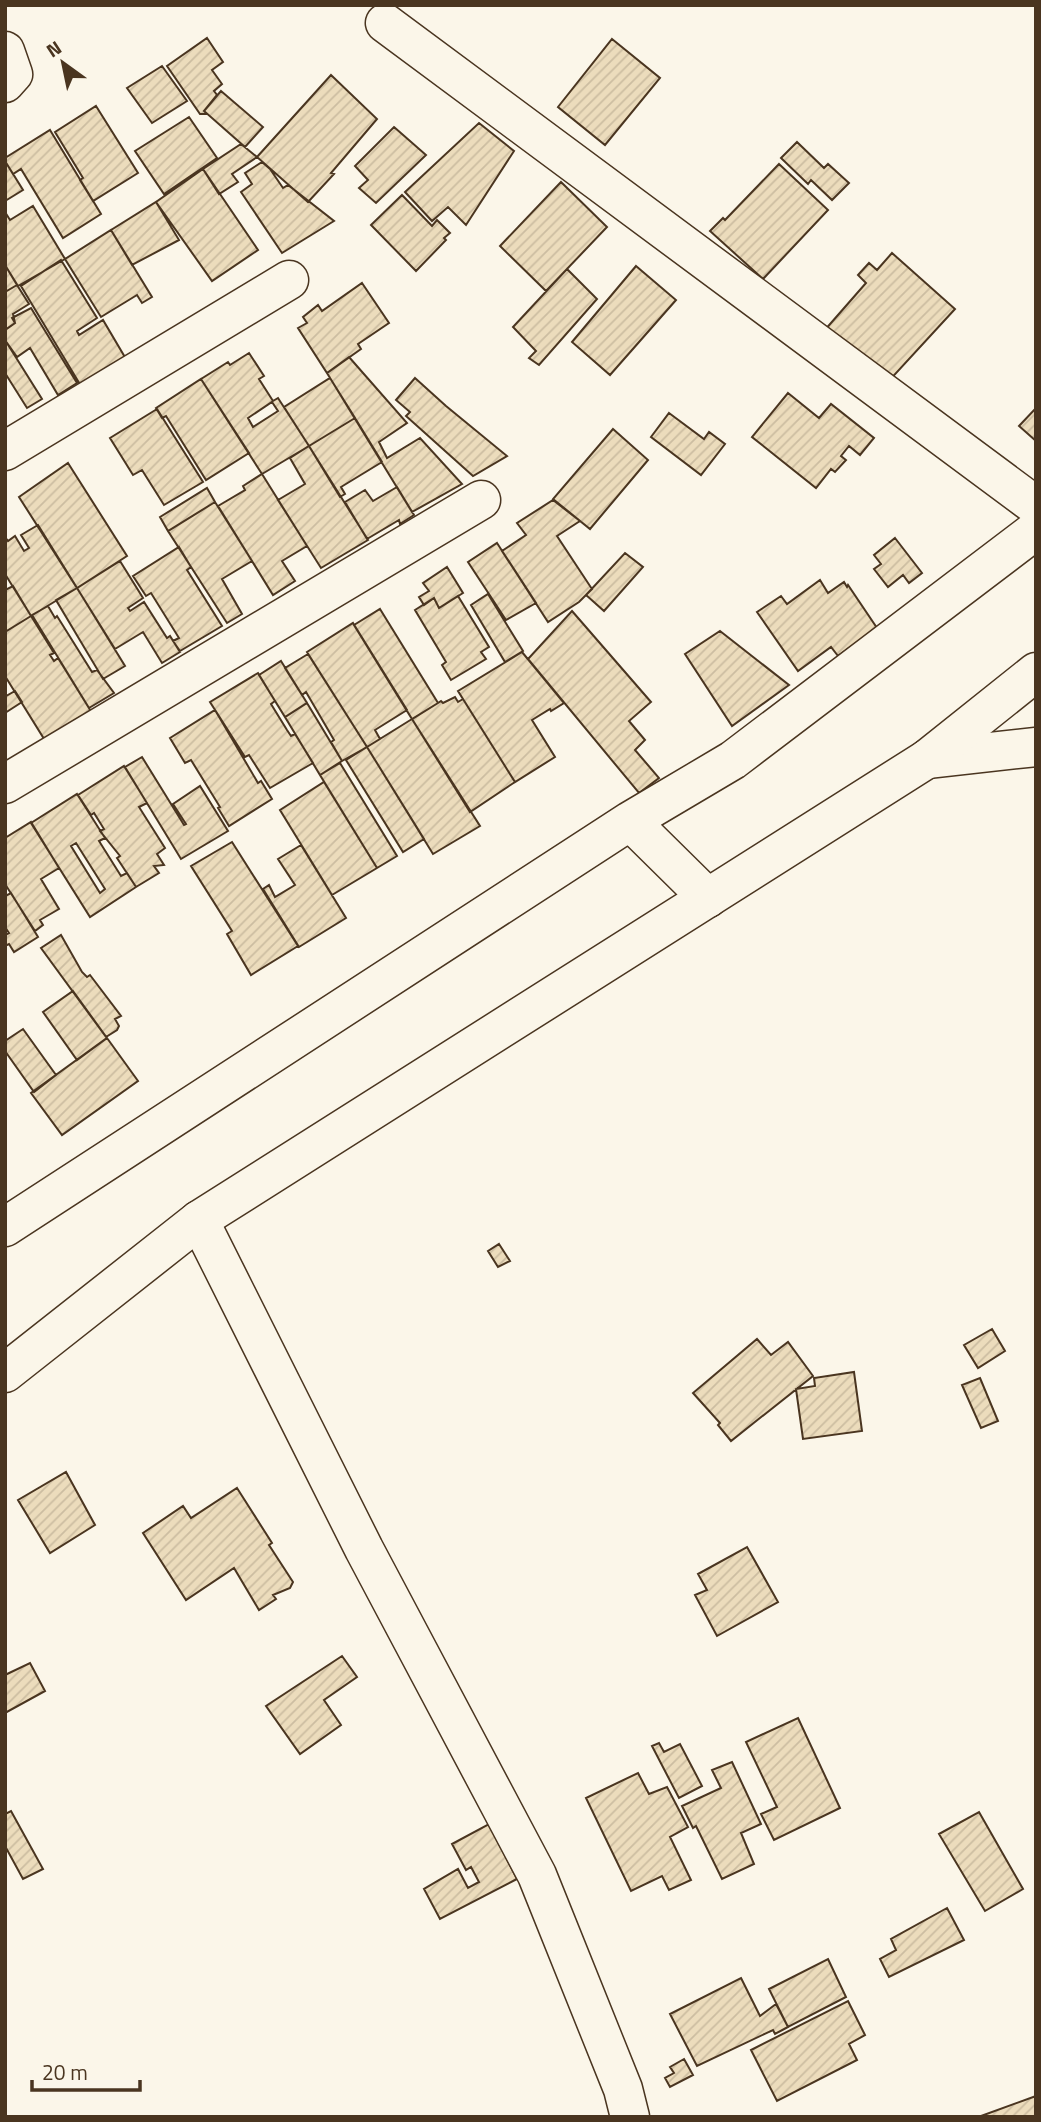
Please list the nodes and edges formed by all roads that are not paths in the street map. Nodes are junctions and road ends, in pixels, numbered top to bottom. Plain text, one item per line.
1 (385, 23) dead end
2 (5, 51) edge
3 (5, 83) edge
4 (289, 280) dead end
5 (5, 451) edge
6 (481, 500) dead end
7 (1036, 506) edge
8 (1036, 530) edge
9 (1036, 672) edge
10 (1036, 747) edge
11 (927, 759) junction
12 (5, 784) edge
13 (630, 821) junction
14 (708, 898) junction
15 (199, 1220) junction
16 (5, 1227) edge
17 (6, 1372) edge
18 (630, 2117) edge

1 - 7 street
2 - 3 street
4 - 5 street
6 - 12 street
8 - 13 street
9 - 11 street
10 - 11 street
11 - 14 street
13 - 14 street
13 - 16 street
14 - 15 street
15 - 17 street
15 - 18 street

